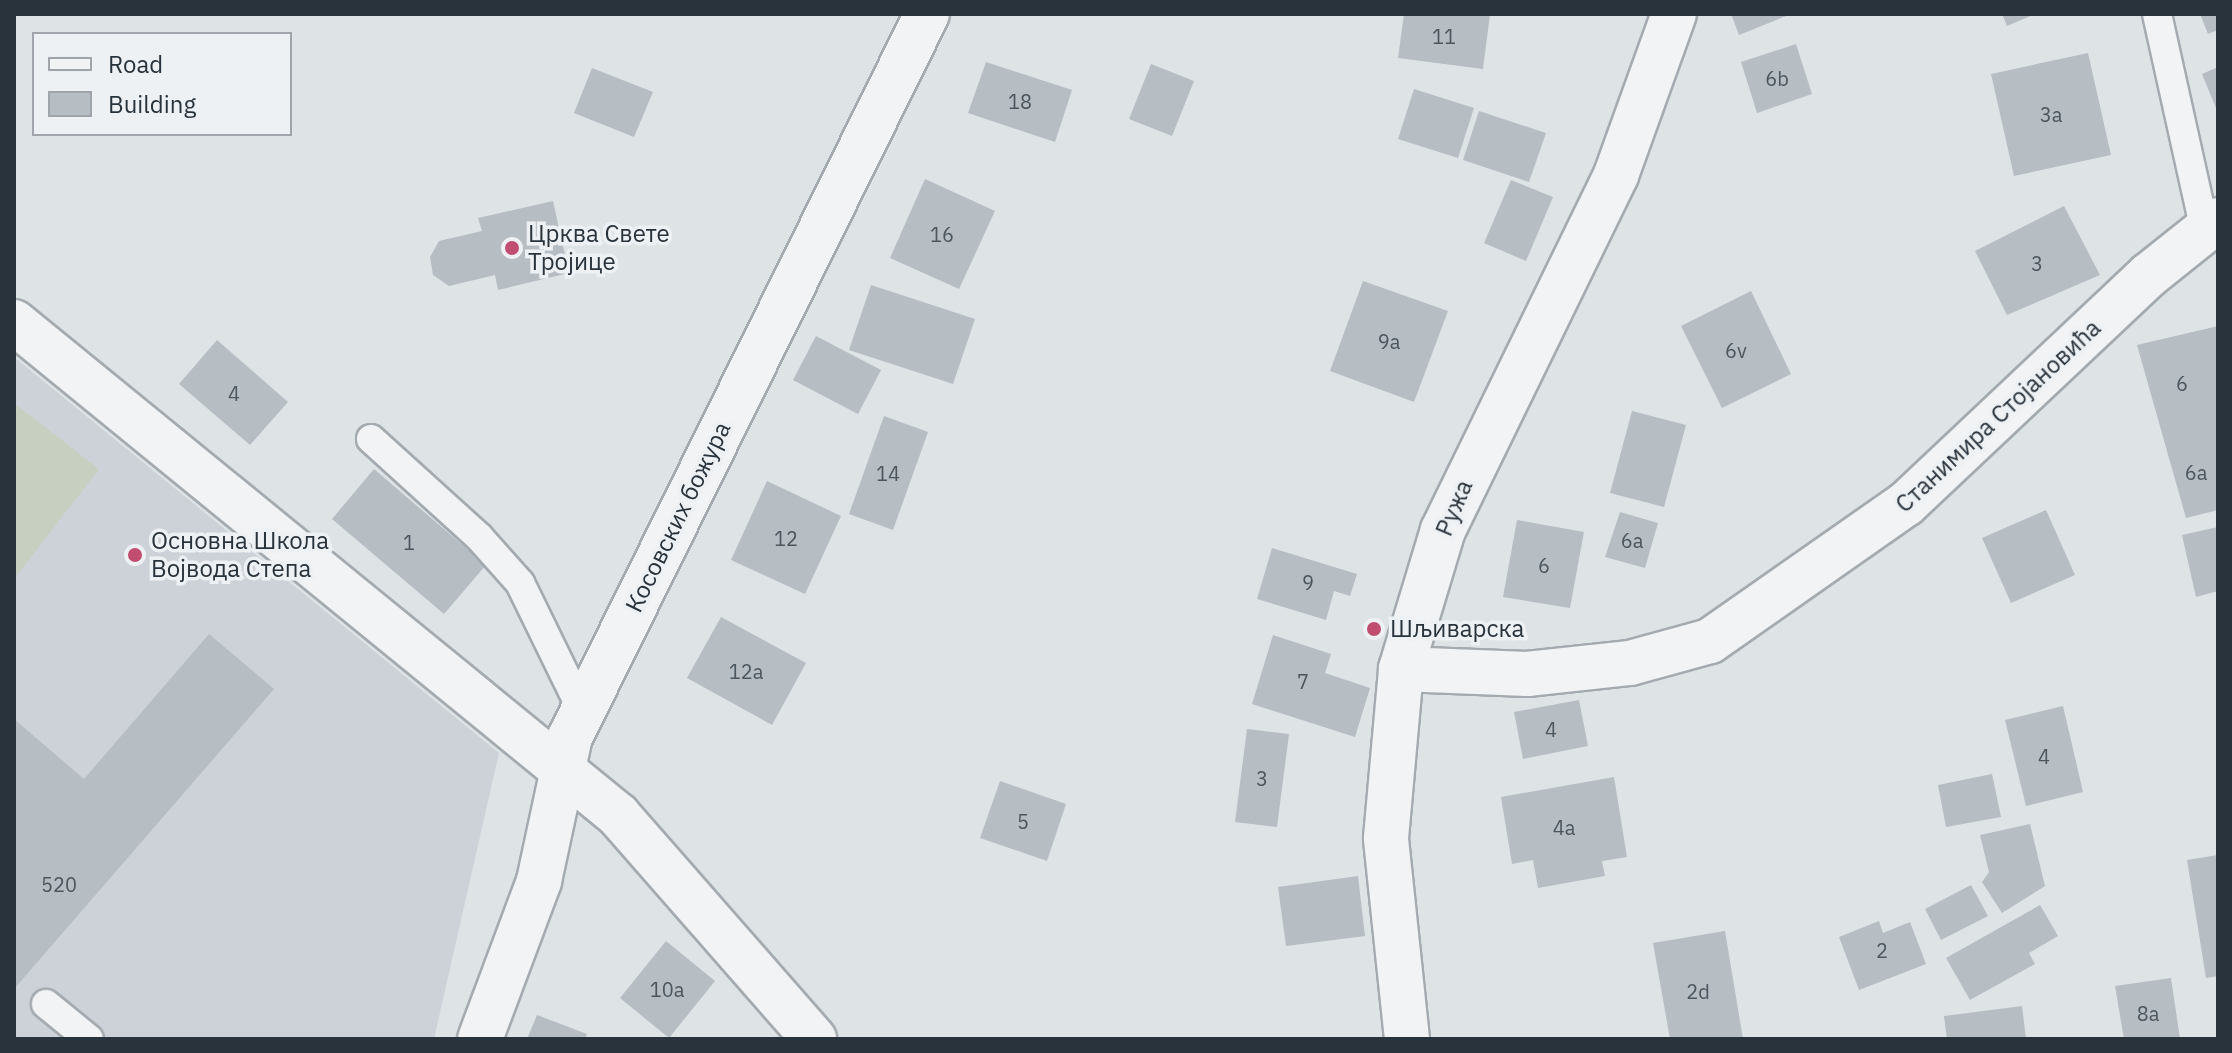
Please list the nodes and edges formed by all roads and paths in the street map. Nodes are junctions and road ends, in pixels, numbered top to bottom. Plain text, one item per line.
1 (927, 14) edge
2 (1674, 14) edge
3 (2157, 14) edge
4 (2212, 225) edge
5 (14, 322) edge
6 (371, 439) dead end
7 (1401, 669) junction
8 (583, 712) junction
9 (561, 770) junction
10 (46, 1004) dead end
11 (89, 1039) edge
12 (480, 1039) edge
13 (814, 1039) edge
14 (1407, 1039) edge

1 - 8 street, Косовских божура
2 - 7 street, Ружа
3 - 4 lane
4 - 7 street, Станимира Стојановића
5 - 9 street
6 - 8 lane
7 - 14 street, Ружа
8 - 9 street, Косовских божура
9 - 12 street, Косовских божура
9 - 13 street
10 - 11 lane

